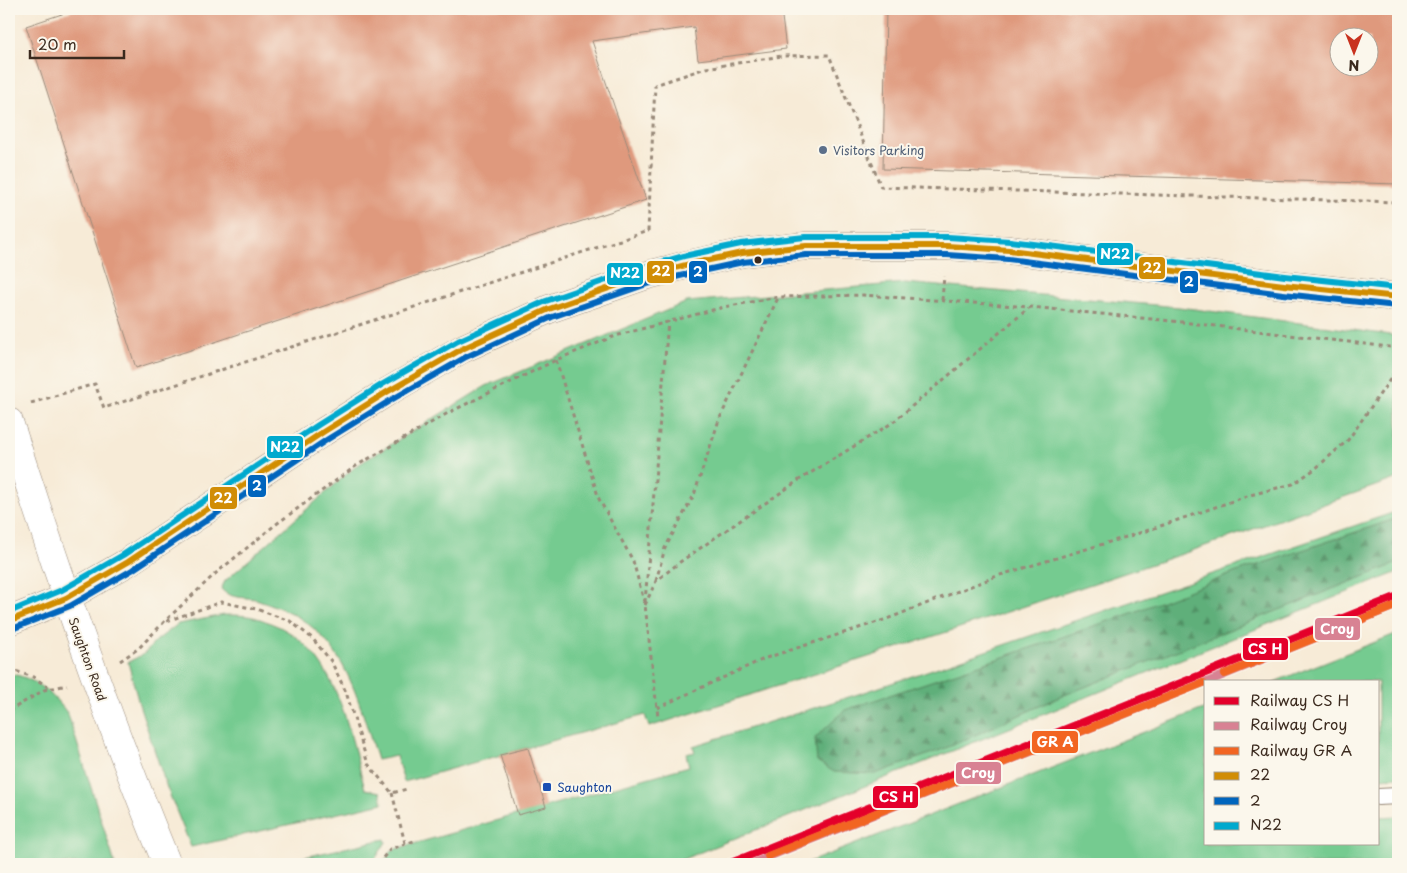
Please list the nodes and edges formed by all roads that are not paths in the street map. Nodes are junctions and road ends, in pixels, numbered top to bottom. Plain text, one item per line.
1 (1398, 297) edge
2 (18, 413) edge
3 (66, 598) junction
4 (9, 622) edge
5 (1398, 796) edge
6 (1380, 797) edge
7 (167, 864) edge

1 - 3 street
2 - 3 street, Saughton Road
3 - 4 street
3 - 7 street, Saughton Road
5 - 6 lane

